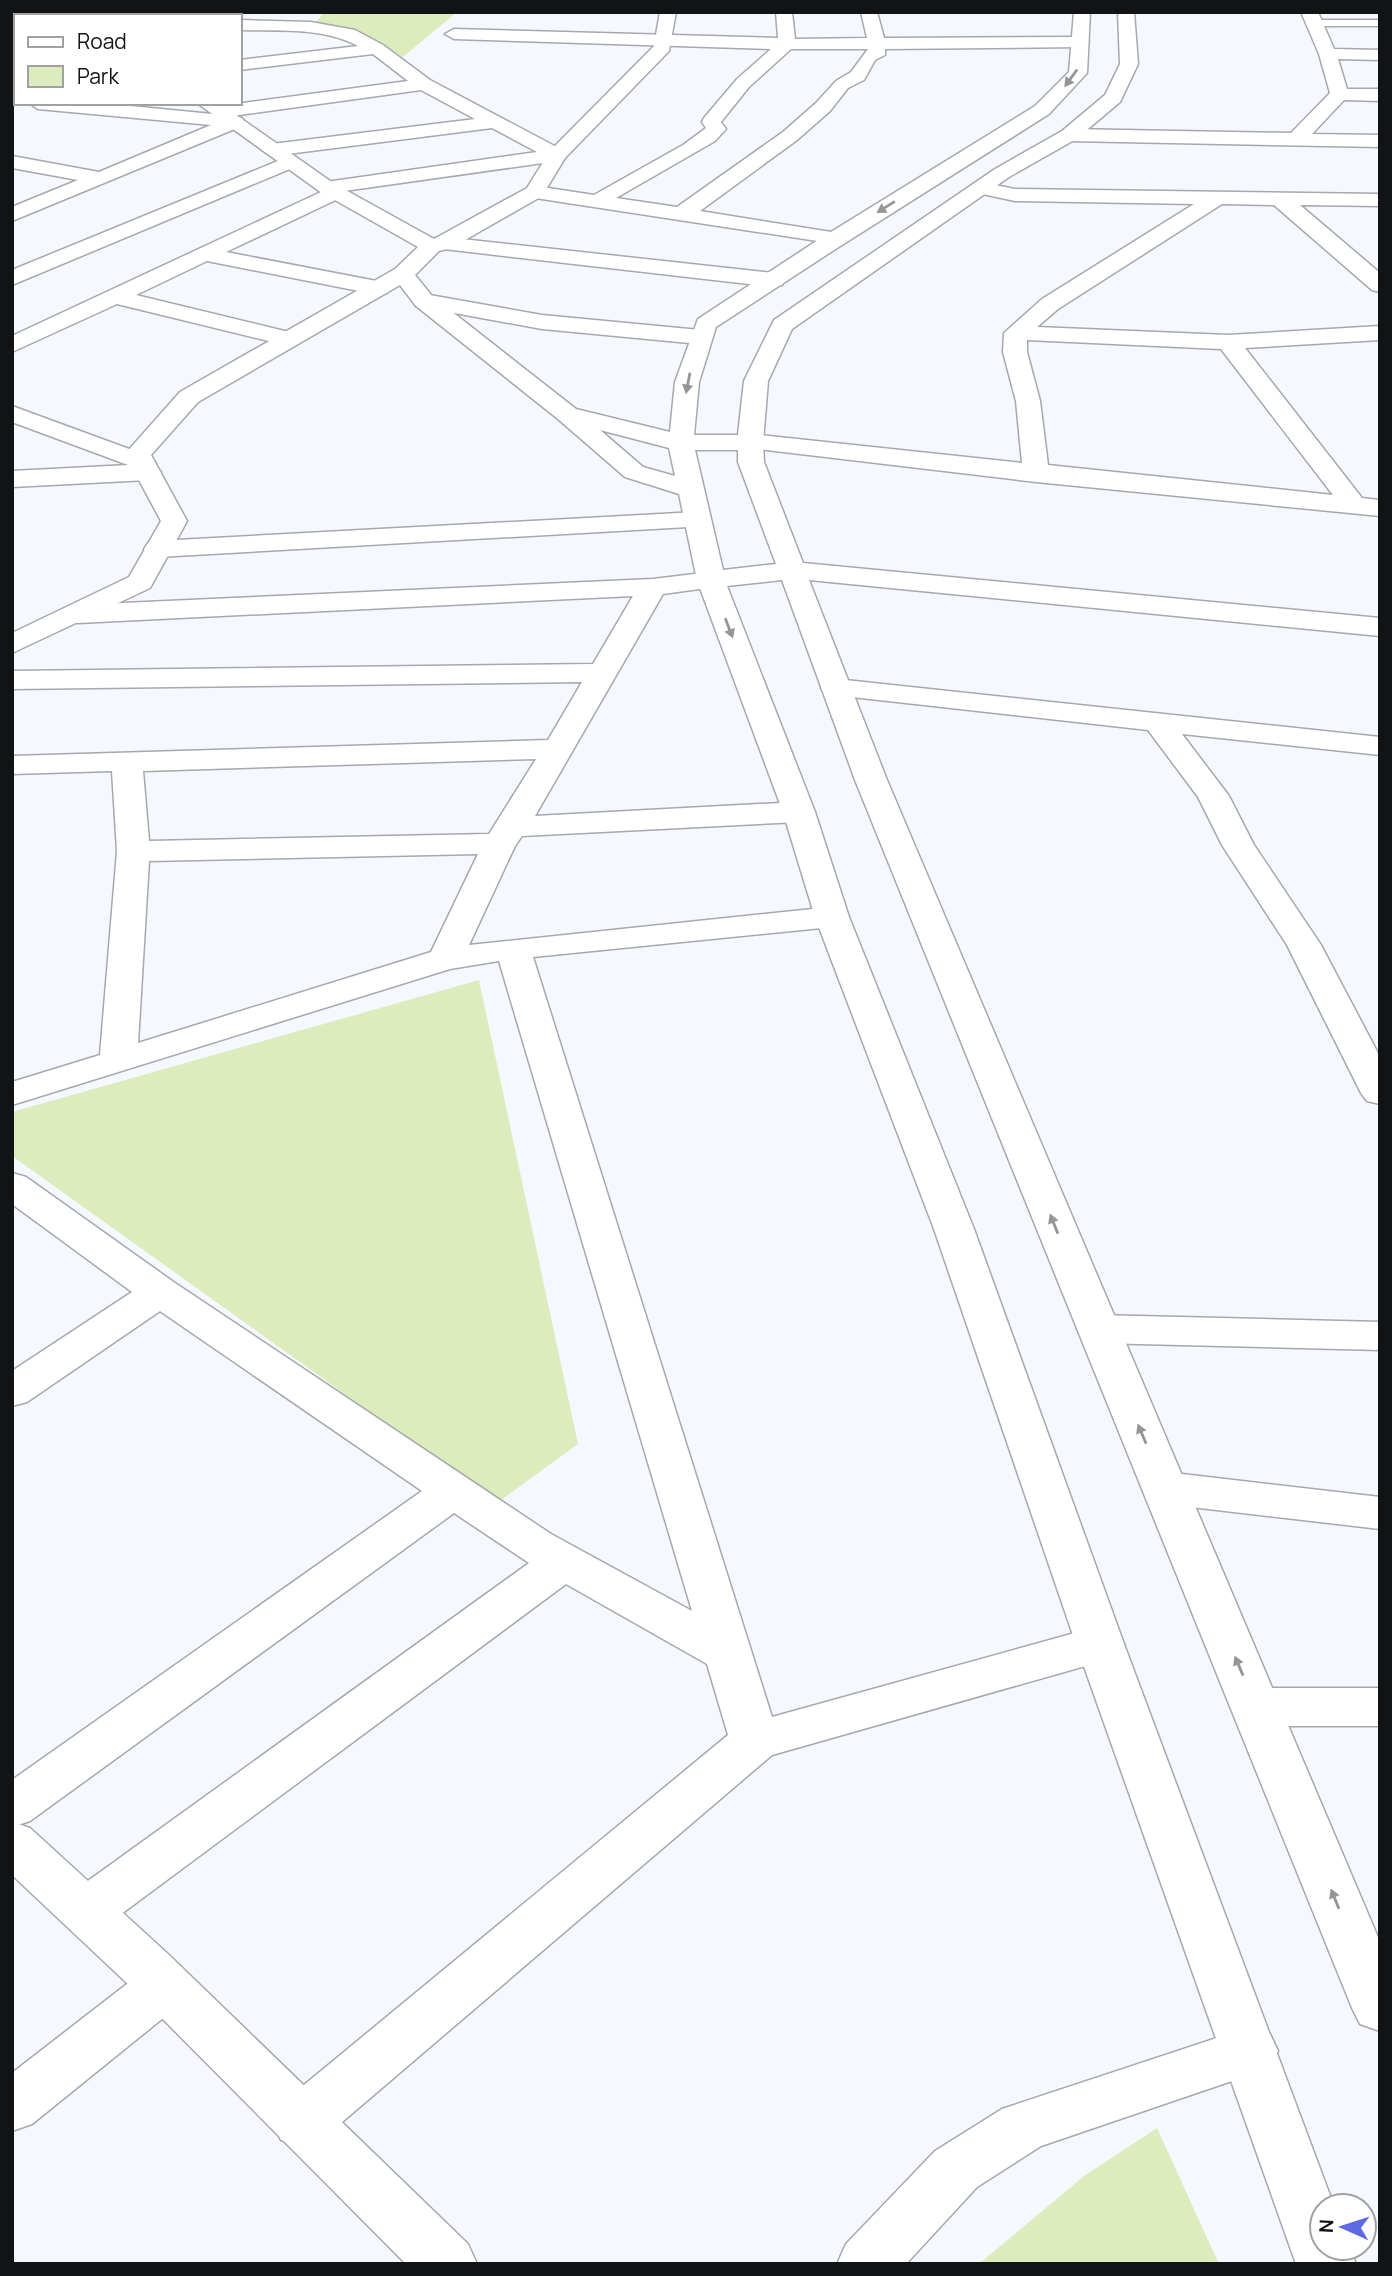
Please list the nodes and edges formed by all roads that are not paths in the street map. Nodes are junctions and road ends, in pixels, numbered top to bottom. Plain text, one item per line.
1 (668, 12) edge
2 (783, 12) edge
3 (869, 12) edge
4 (1126, 12) edge
5 (1311, 17) edge
6 (316, 20) edge
7 (470, 20) dead end
8 (1380, 23) edge
9 (242, 25) edge
10 (1081, 27) edge
11 (664, 41) junction
12 (877, 43) junction
13 (787, 44) junction
14 (377, 49) junction
15 (1328, 54) junction
16 (1380, 55) edge
17 (242, 65) edge
18 (424, 84) junction
19 (1339, 94) junction
20 (1380, 95) edge
21 (78, 105) edge
22 (220, 112) edge
23 (495, 122) junction
24 (1069, 135) junction
25 (1296, 139) junction
26 (1380, 141) edge
27 (272, 150) junction
28 (557, 155) junction
29 (12, 162) edge
30 (290, 162) junction
31 (100, 178) junction
32 (980, 188) junction
33 (331, 190) junction
34 (535, 192) junction
35 (1217, 198) junction
36 (1279, 198) junction
37 (1380, 200) edge
38 (598, 201) junction
39 (681, 214) junction
40 (12, 215) edge
41 (837, 238) junction
42 (437, 245) junction
43 (207, 255) junction
44 (403, 274) junction
45 (12, 278) edge
46 (774, 280) junction
47 (1380, 285) edge
48 (379, 288) junction
49 (117, 298) junction
50 (424, 300) junction
51 (1016, 333) junction
52 (1380, 333) edge
53 (701, 337) junction
54 (289, 339) junction
55 (1228, 342) junction
56 (12, 345) edge
57 (12, 413) edge
58 (567, 414) junction
59 (750, 442) junction
60 (681, 443) junction
61 (145, 467) junction
62 (1037, 474) junction
63 (12, 479) edge
64 (693, 504) junction
65 (1367, 507) edge
66 (158, 549) junction
67 (793, 570) junction
68 (711, 580) junction
69 (653, 587) junction
70 (78, 614) junction
71 (1380, 627) edge
72 (12, 644) edge
73 (602, 673) junction
74 (12, 680) edge
75 (836, 688) junction
76 (1157, 723) junction
77 (1380, 746) edge
78 (557, 749) junction
79 (127, 762) junction
80 (12, 765) edge
81 (799, 812) junction
82 (506, 836) junction
83 (133, 851) junction
84 (832, 917) junction
85 (513, 949) junction
86 (445, 959) junction
87 (118, 1062) junction
88 (1380, 1093) edge
89 (12, 1094) edge
90 (12, 1185) edge
91 (160, 1292) junction
92 (1098, 1329) junction
93 (1380, 1336) edge
94 (12, 1392) edge
95 (1165, 1488) junction
96 (454, 1491) junction
97 (1380, 1513) edge
98 (565, 1561) junction
99 (1100, 1644) junction
100 (729, 1654) junction
101 (1256, 1707) junction
102 (1380, 1707) edge
103 (755, 1741) junction
104 (12, 1807) edge
105 (12, 1843) edge
106 (86, 1911) junction
107 (1364, 1933) edge
108 (164, 1986) junction
109 (1380, 2008) edge
110 (1250, 2051) junction
111 (12, 2106) edge
112 (301, 2122) junction
113 (447, 2264) edge
114 (867, 2264) edge
115 (1326, 2264) edge

1 - 11 street
2 - 13 street
3 - 12 street
4 - 24 street
5 - 8 lane
5 - 15 street
6 - 9 street
6 - 14 street
7 - 11 street
10 - 12 street
10 -> 41 street
11 - 13 street
11 - 28 street
12 - 13 street
12 - 39 street
13 - 38 street
14 - 17 street
14 - 18 street
15 - 16 street
15 - 19 street
18 - 22 street
18 - 23 street
19 - 20 street
19 - 25 street
21 - 22 street
22 - 27 street
22 - 31 street
23 - 27 street
23 - 28 street
24 - 25 street
24 - 32 street
25 - 26 street
27 - 30 street
28 - 33 street
28 - 34 street
29 - 31 street
30 - 33 street
30 - 45 street
31 - 40 street
32 - 35 street
32 - 59 street
33 - 42 street
33 - 43 street
34 - 38 street
34 - 42 street
35 - 36 street
35 - 51 street
36 - 37 street
36 - 47 street
38 - 39 street
39 - 41 street
41 - 46 street
42 - 44 street
42 - 46 street
43 - 48 street
43 - 49 street
44 - 48 street
44 - 50 street
46 - 53 street
48 - 54 street
49 - 54 street
49 - 56 street
50 - 53 street
50 - 58 street
51 - 55 street
51 - 62 street
52 - 55 street
53 -> 60 street
54 - 61 street
55 - 65 street
57 - 61 street
58 - 60 street
58 - 64 street
59 - 60 street
59 - 62 street
59 - 67 street
60 - 64 street
61 - 63 street
61 - 66 street
62 - 65 street
64 - 66 street
64 - 68 street
66 - 70 street
67 - 68 street
67 - 71 street
67 - 75 street
68 - 69 street
68 -> 81 street
69 - 70 street
69 - 73 street
70 - 72 street
73 - 74 street
73 - 78 street
75 - 76 street
92 -> 75 street
76 - 77 street
76 - 88 street
78 - 79 street
78 - 82 street
79 - 80 street
79 - 83 street
81 - 82 street
81 - 84 street
82 - 83 street
82 - 86 street
83 - 87 street
84 - 85 street
84 - 99 street
85 - 86 street
85 - 100 street
86 - 87 street
87 - 89 street
90 - 91 street
91 - 94 street
91 - 96 street
92 - 93 street
95 -> 92 street
95 - 97 street
101 -> 95 street
96 - 98 street
96 - 104 street
98 - 100 street
98 - 106 street
99 - 103 street
99 - 110 street
100 - 103 street
101 - 102 street
107 -> 101 street
103 - 112 street
105 - 106 street
106 - 108 street
107 - 109 street
108 - 111 street
108 - 112 street
110 - 114 street
110 - 115 street
112 - 113 street

